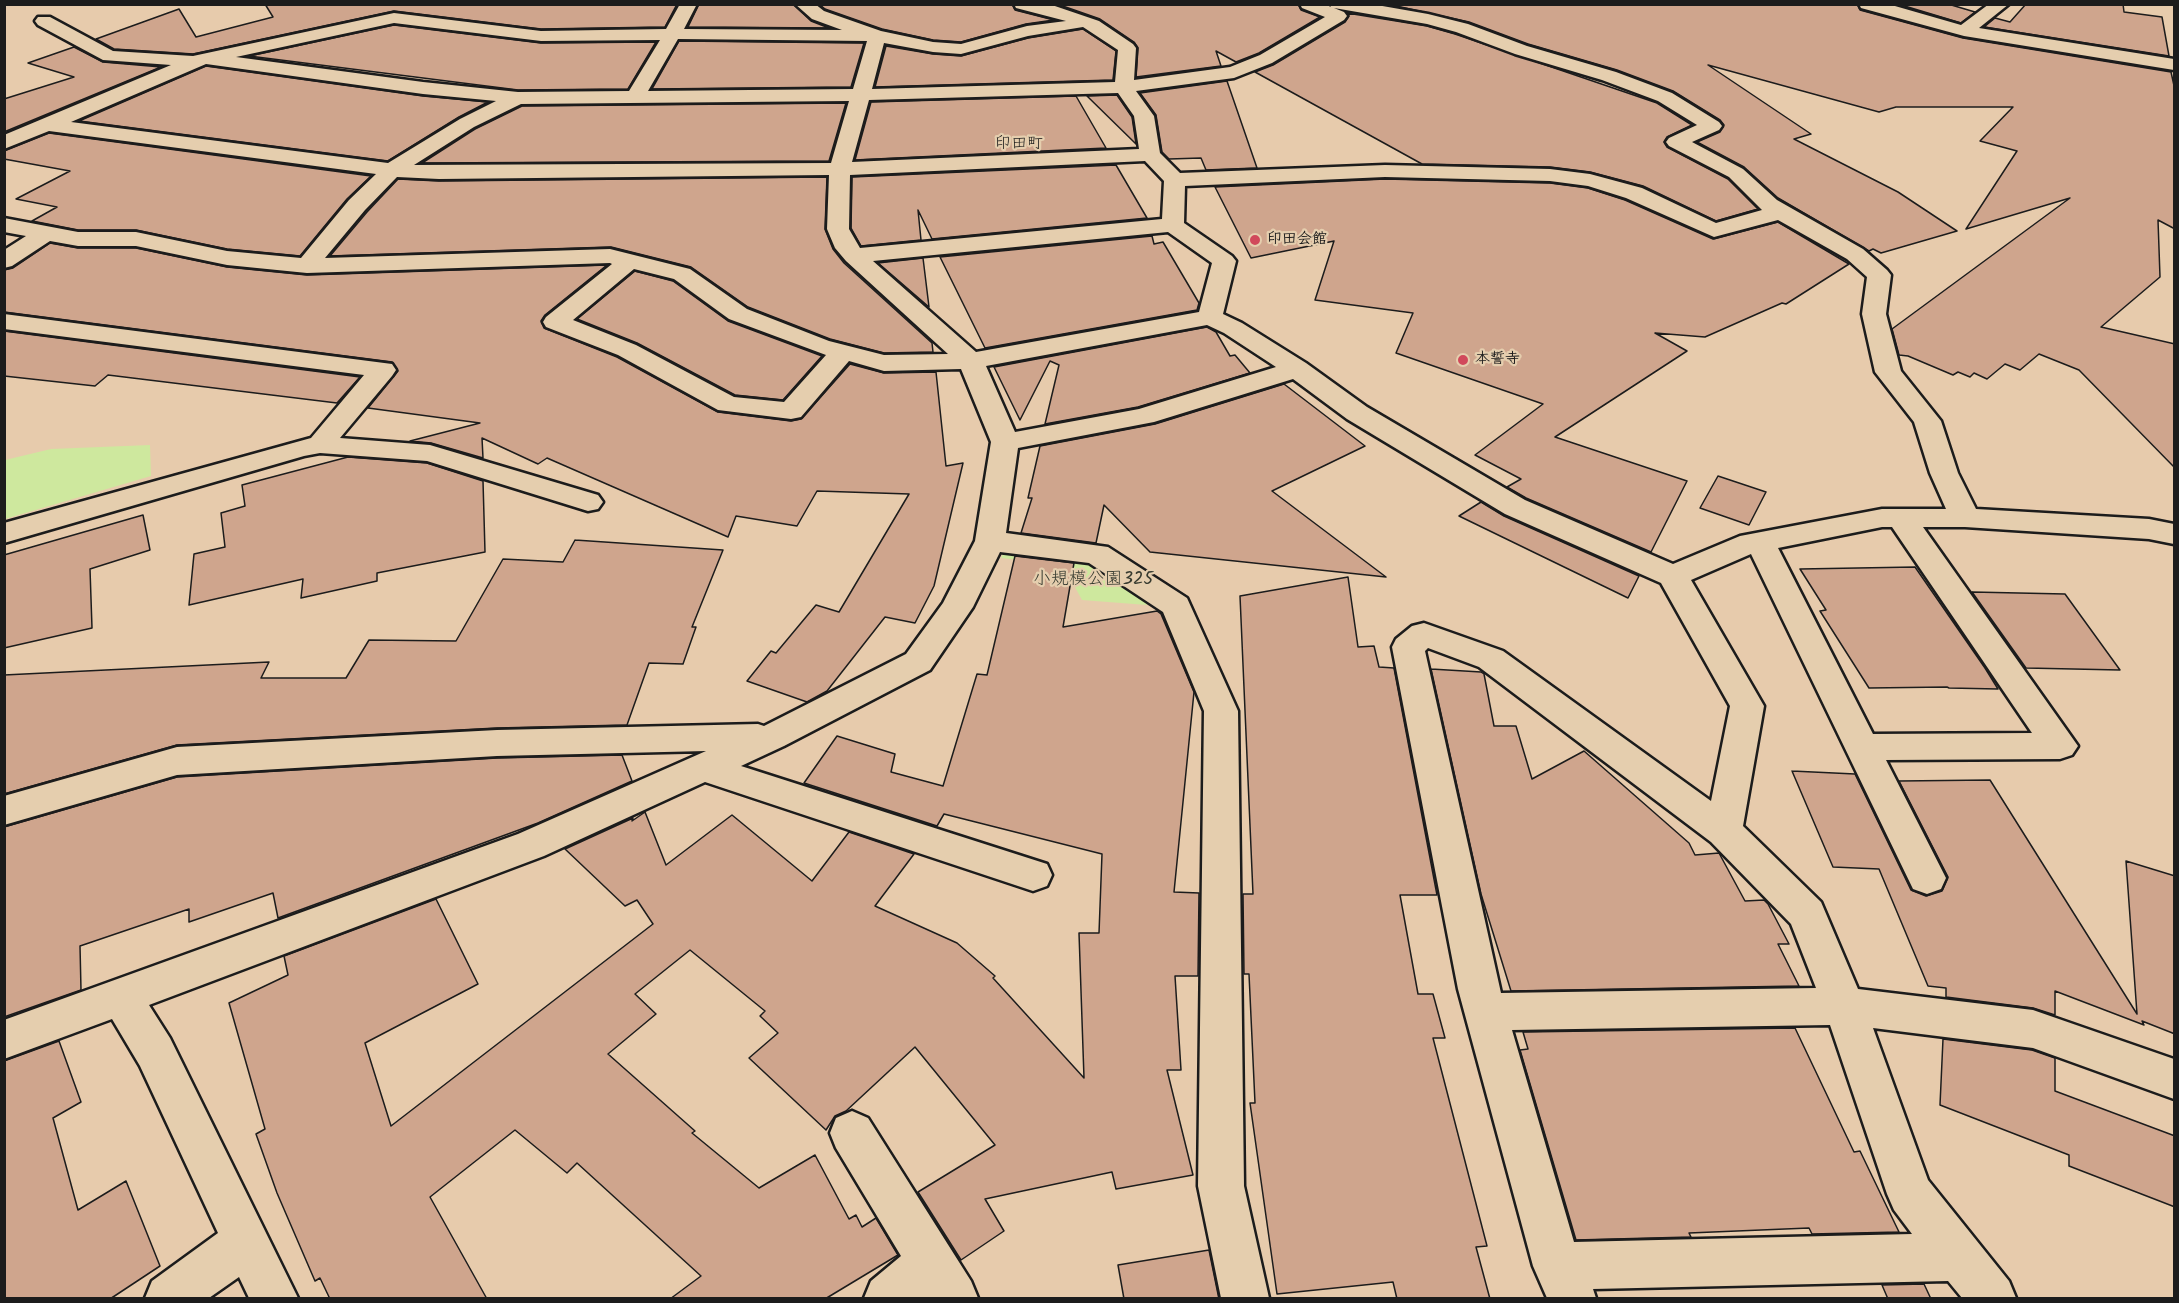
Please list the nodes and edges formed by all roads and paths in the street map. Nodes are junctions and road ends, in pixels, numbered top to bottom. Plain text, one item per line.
1 (689, 4) edge
2 (804, 4) edge
3 (1022, 4) edge
4 (1308, 4) edge
5 (1337, 4) edge
6 (1867, 4) edge
7 (2001, 4) edge
8 (397, 11) edge
9 (1446, 11) edge
10 (44, 21) dead end
11 (1093, 25) junction
12 (1964, 31) junction
13 (672, 34) junction
14 (877, 36) junction
15 (200, 60) junction
16 (2175, 64) edge
17 (1124, 87) junction
18 (859, 95) junction
19 (636, 96) junction
20 (518, 98) junction
21 (49, 125) junction
22 (4, 143) edge
23 (1150, 154) junction
24 (840, 169) junction
25 (392, 170) junction
26 (1175, 180) junction
27 (1781, 212) junction
28 (4, 225) edge
29 (1173, 225) junction
30 (45, 234) junction
31 (854, 256) junction
32 (4, 261) edge
33 (630, 261) junction
34 (307, 266) junction
35 (1210, 317) junction
36 (4, 321) edge
37 (843, 352) junction
38 (971, 361) junction
39 (1297, 369) junction
40 (1005, 442) junction
41 (320, 445) junction
42 (588, 502) dead end
43 (1900, 518) junction
44 (1965, 518) junction
45 (4, 533) edge
46 (2175, 534) edge
47 (990, 541) junction
48 (1761, 542) junction
49 (1673, 576) junction
50 (772, 737) junction
51 (1862, 747) junction
52 (704, 768) junction
53 (4, 811) edge
54 (1724, 831) junction
55 (1033, 875) dead end
56 (1927, 878) dead end
57 (121, 997) junction
58 (1844, 1006) junction
59 (1485, 1012) junction
60 (4, 1040) edge
61 (2175, 1079) edge
62 (852, 1133) dead end
63 (247, 1241) junction
64 (1960, 1257) junction
65 (943, 1280) edge
66 (1564, 1282) edge
67 (169, 1299) edge
68 (274, 1299) edge
69 (888, 1299) edge
70 (1245, 1299) edge
71 (1992, 1299) edge

1 - 13 street
2 - 14 street
3 - 11 street
4 - 17 street
5 - 9 street
6 - 12 street
7 - 12 street
8 - 13 street
8 - 15 street
9 - 27 street
10 - 15 street
11 - 14 street
11 - 17 street
12 - 16 street
13 - 14 street
13 - 19 street
14 - 18 street
15 - 20 street
15 - 21 street
17 - 18 street
17 - 23 street
18 - 19 street
18 - 24 street
19 - 20 street
20 - 25 street
21 - 22 street
21 - 25 street
23 - 24 street
23 - 26 street
24 - 25 street
24 - 31 street
25 - 34 street
26 - 27 street
26 - 29 street
27 - 44 street
28 - 30 street
29 - 31 street
29 - 35 street
30 - 32 street
30 - 34 street
31 - 38 street
33 - 34 street
33 - 37 street
33 - 37 street
35 - 38 street
35 - 39 street
36 - 41 street
37 - 38 street
38 - 40 street
39 - 40 street
39 - 49 street
40 - 47 street
41 - 42 street
41 - 45 street
43 - 44 street
43 - 48 street
43 - 51 street
44 - 46 street
47 - 50 street
47 - 70 street
48 - 49 street
48 - 51 street
49 - 54 street
50 - 52 street
50 - 53 street
51 - 56 street
52 - 55 street
52 - 57 street
54 - 58 street
54 - 59 street
57 - 60 street
57 - 63 street
58 - 59 street
58 - 61 street
58 - 64 street
59 - 66 street
62 - 65 street
63 - 67 street
63 - 68 street
64 - 66 street
64 - 71 street
65 - 69 street

